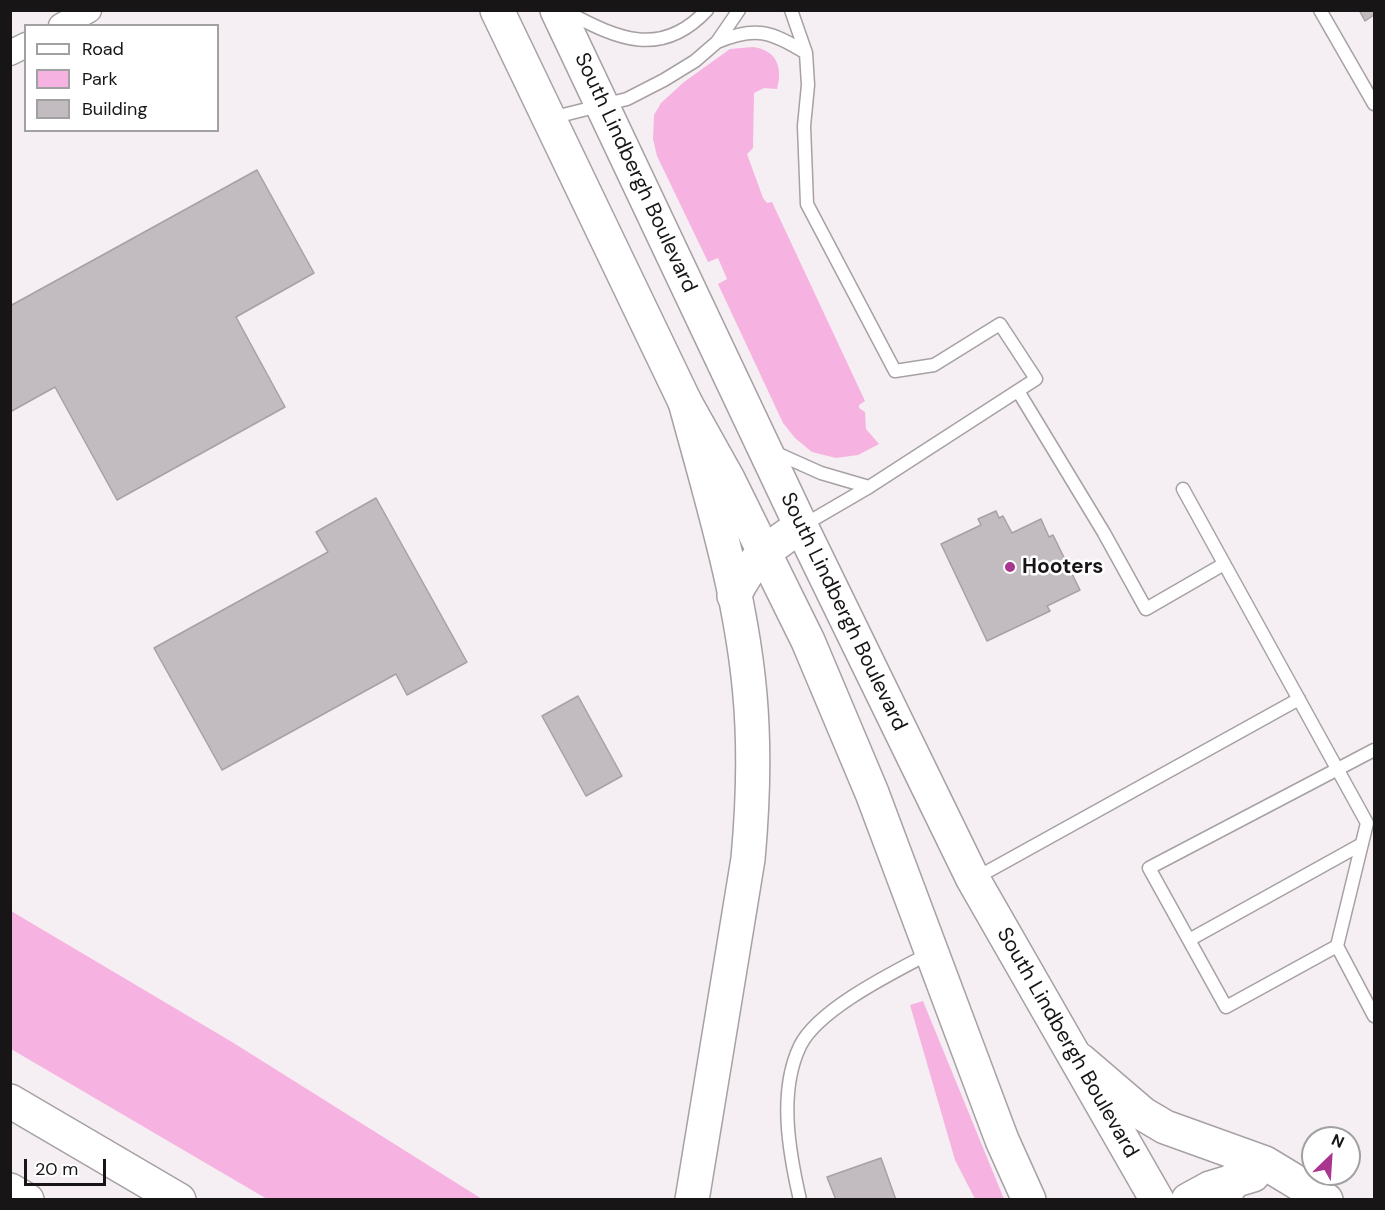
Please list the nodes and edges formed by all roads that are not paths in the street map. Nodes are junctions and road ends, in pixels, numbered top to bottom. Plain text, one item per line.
1 (88, 10) edge
2 (497, 10) edge
3 (557, 10) edge
4 (564, 10) edge
5 (707, 10) edge
6 (739, 10) edge
7 (791, 10) edge
8 (1320, 10) edge
9 (64, 24) edge
10 (717, 42) junction
11 (24, 46) edge
12 (10, 53) edge
13 (806, 53) junction
14 (603, 104) junction
15 (1374, 104) edge
16 (548, 118) junction
17 (1018, 391) junction
18 (685, 402) junction
19 (764, 448) junction
20 (869, 487) junction
21 (1183, 489) dead end
22 (801, 526) junction
23 (764, 551) junction
24 (1224, 564) junction
25 (734, 596) junction
26 (1299, 699) junction
27 (1374, 750) edge
28 (1336, 770) junction
29 (1362, 844) junction
30 (973, 879) junction
31 (1189, 940) junction
32 (1337, 946) junction
33 (931, 952) junction
34 (1374, 1016) edge
35 (1077, 1056) junction
36 (10, 1101) edge
37 (1228, 1189) edge
38 (10, 1190) edge
39 (1312, 1191) edge
40 (27, 1200) edge
41 (179, 1200) edge
42 (692, 1200) edge
43 (800, 1200) edge
44 (1029, 1200) edge
45 (1156, 1200) edge
46 (1188, 1200) edge

1 - 9 street
2 - 16 main road
3 - 14 main road, South Lindbergh Boulevard
4 - 5 lane
6 - 10 lane
7 - 13 lane
8 - 15 lane
10 - 13 lane
10 - 14 lane
11 - 12 street
13 - 17 lane
14 - 16 lane
14 - 19 main road, South Lindbergh Boulevard
16 - 18 main road
17 - 20 lane
17 - 24 lane
18 - 23 main road
18 - 25 main road
19 - 20 lane
19 - 22 main road, South Lindbergh Boulevard
20 - 22 lane
21 - 24 lane
22 - 23 main road
22 - 30 main road, South Lindbergh Boulevard
23 - 25 main road
23 - 33 main road
24 - 26 lane
25 - 42 main road
26 - 28 lane
26 - 30 lane
27 - 28 lane
28 - 29 lane
28 - 31 lane
29 - 31 lane
29 - 32 lane
30 - 35 main road, South Lindbergh Boulevard
31 - 32 lane
32 - 34 lane
33 - 43 lane
33 - 44 main road
35 - 39 main road
35 - 45 main road, South Lindbergh Boulevard
36 - 41 main road
37 - 39 main road
37 - 46 main road
38 - 40 main road

